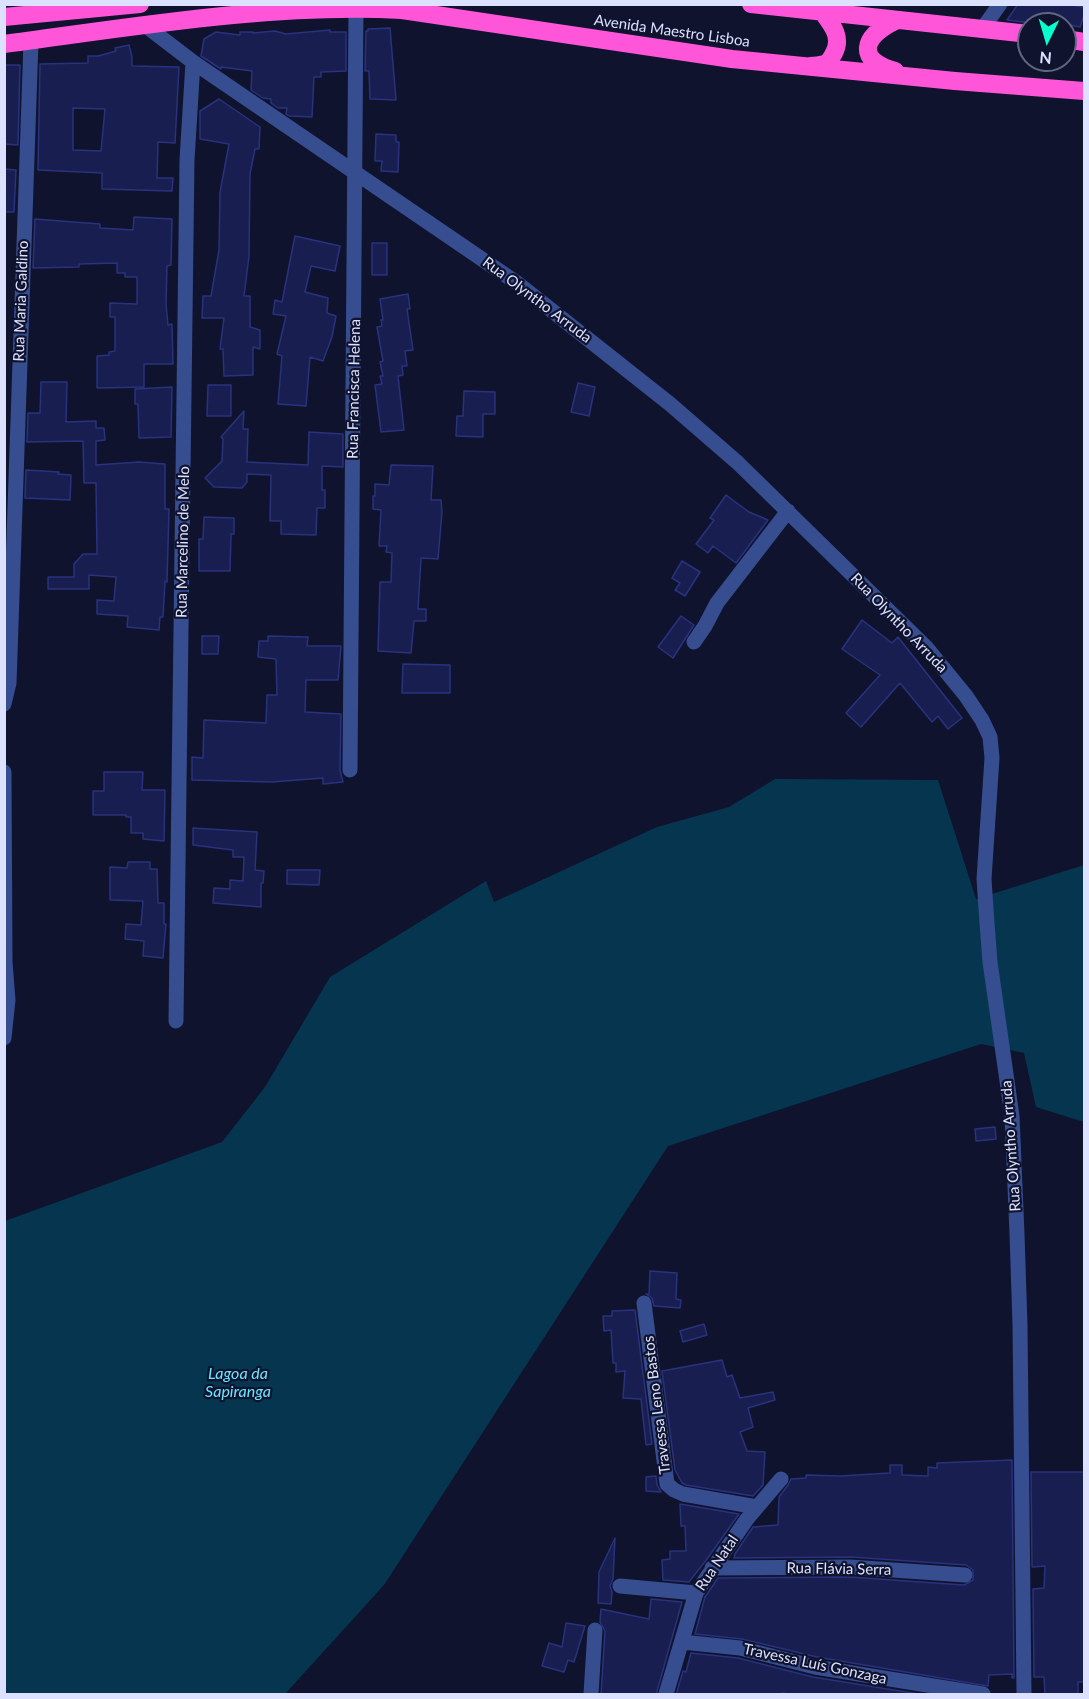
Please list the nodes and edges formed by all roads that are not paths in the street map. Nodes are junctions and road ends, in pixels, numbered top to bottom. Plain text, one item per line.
1 (140, 4) edge
2 (751, 4) edge
3 (1000, 4) edge
4 (133, 5) edge
5 (792, 6) edge
6 (356, 8) junction
7 (824, 14) junction
8 (4, 17) edge
9 (896, 21) junction
10 (146, 26) junction
11 (983, 28) junction
12 (1017, 32) edge
13 (30, 41) junction
14 (4, 44) edge
15 (193, 62) junction
16 (809, 67) junction
17 (916, 77) junction
18 (1084, 91) edge
19 (356, 175) junction
20 (788, 511) junction
21 (693, 642) dead end
22 (4, 704) edge
23 (350, 770) dead end
24 (4, 772) edge
25 (176, 1021) dead end
26 (4, 1038) edge
27 (644, 1303) dead end
28 (781, 1479) dead end
29 (757, 1507) junction
30 (712, 1568) junction
31 (965, 1575) dead end
32 (620, 1586) dead end
33 (696, 1593) junction
34 (596, 1630) dead end
35 (682, 1642) junction
36 (591, 1695) edge
37 (666, 1695) edge
38 (983, 1695) edge
39 (1024, 1695) edge

1 - 4 highway
2 - 5 highway
3 - 11 street
4 - 8 highway
5 - 7 highway
6 - 10 highway, Avenida Maestro Lisboa
6 - 16 highway, Avenida Maestro Lisboa
6 - 19 street, Rua Francisca Helena
7 - 9 highway
7 - 16 highway
9 - 11 highway
9 - 17 highway
10 - 13 highway, Avenida Maestro Lisboa
10 - 15 street, Rua Olyntho Arruda
11 - 12 highway
13 - 14 highway, Avenida Maestro Lisboa
13 - 22 street, Rua Maria Galdino
15 - 19 street, Rua Olyntho Arruda
15 - 25 street, Rua Marcelino de Melo
16 - 17 highway, Avenida Maestro Lisboa
17 - 18 highway, Avenida Maestro Lisboa
19 - 20 street, Rua Olyntho Arruda
19 - 23 street, Rua Francisca Helena
20 - 21 street
20 - 39 street, Rua Olyntho Arruda
24 - 26 street
27 - 29 street, Travessa Leno Bastos
28 - 29 street, Rua Natal
29 - 30 street, Rua Natal
30 - 31 street, Rua Flávia Serra
30 - 33 street, Rua Natal
32 - 33 street
33 - 35 street, Rua Natal
34 - 36 street
35 - 37 street, Rua Natal
35 - 38 street, Travessa Luís Gonzaga

